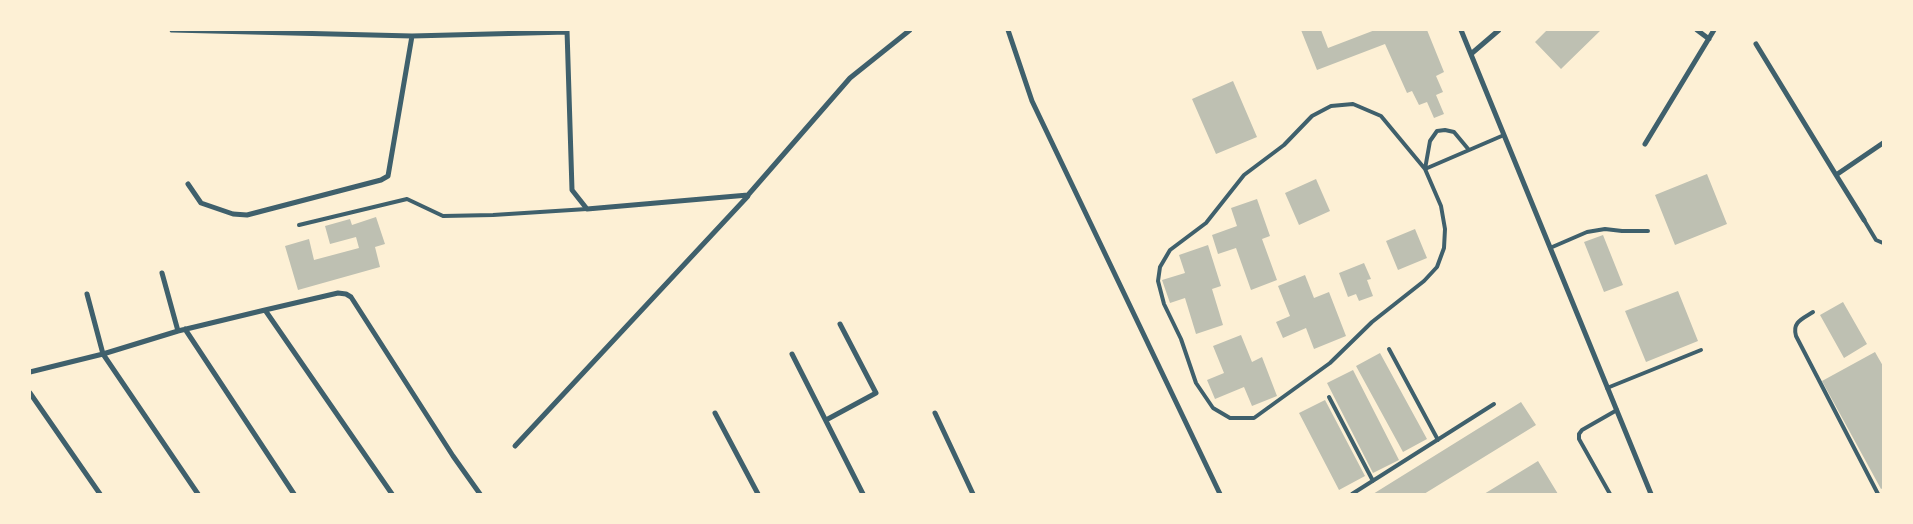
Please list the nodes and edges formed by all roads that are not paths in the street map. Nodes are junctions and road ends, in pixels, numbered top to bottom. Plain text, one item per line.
1 (172, 30) edge
2 (910, 30) edge
3 (1008, 30) edge
4 (1461, 30) edge
5 (1499, 30) edge
6 (1697, 30) edge
7 (1714, 30) edge
8 (262, 31) edge
9 (567, 31) edge
10 (300, 32) edge
11 (412, 36) junction
12 (1709, 39) junction
13 (1756, 44) dead end
14 (1471, 54) junction
15 (1504, 135) junction
16 (1883, 143) edge
17 (1645, 144) dead end
18 (1469, 150) junction
19 (1425, 169) junction
20 (1836, 175) junction
21 (188, 184) dead end
22 (748, 195) junction
23 (587, 209) junction
24 (1864, 220) joint
25 (299, 225) dead end
26 (1648, 231) dead end
27 (1883, 243) edge
28 (1550, 248) junction
29 (162, 272) dead end
30 (87, 294) dead end
31 (265, 310) junction
32 (1813, 312) dead end
33 (840, 324) dead end
34 (185, 329) junction
35 (178, 331) junction
36 (1389, 349) dead end
37 (1700, 350) dead end
38 (103, 354) junction
39 (792, 354) dead end
40 (30, 372) edge
41 (1607, 388) junction
42 (30, 393) edge
43 (1329, 397) dead end
44 (1494, 404) dead end
45 (1617, 410) junction
46 (715, 413) dead end
47 (935, 413) dead end
48 (826, 420) junction
49 (1438, 440) junction
50 (515, 446) dead end
51 (1373, 481) junction
52 (100, 494) edge
53 (198, 494) edge
54 (294, 494) edge
55 (392, 494) edge
56 (480, 494) edge
57 (758, 494) edge
58 (863, 494) edge
59 (973, 494) edge
60 (1220, 494) edge
61 (1352, 494) edge
62 (1610, 494) edge
63 (1651, 494) edge
64 (1878, 494) edge

1 - 8 street
2 - 22 street
3 - 60 street
4 - 14 street
5 - 14 street
6 - 12 street
7 - 12 street
8 - 10 street
9 - 11 street
9 - 23 street
10 - 11 street
11 - 21 street
12 - 17 street
13 - 20 street
14 - 15 street
15 - 18 lane
15 - 28 street
16 - 20 street
18 - 19 lane
18 - 19 lane
19 - 19 lane
20 - 24 street
22 - 23 street
22 - 50 street
23 - 25 lane
24 - 27 lane
26 - 28 lane
28 - 41 street
29 - 35 street
30 - 38 street
31 - 34 street
31 - 55 street
31 - 56 street
32 - 64 lane
33 - 48 street
34 - 35 street
34 - 54 street
35 - 38 street
36 - 49 lane
37 - 41 lane
38 - 40 street
38 - 53 street
39 - 48 street
41 - 45 street
42 - 52 street
43 - 51 lane
44 - 49 lane
45 - 62 lane
45 - 63 street
46 - 57 street
47 - 59 street
48 - 58 street
49 - 51 lane
51 - 61 lane

